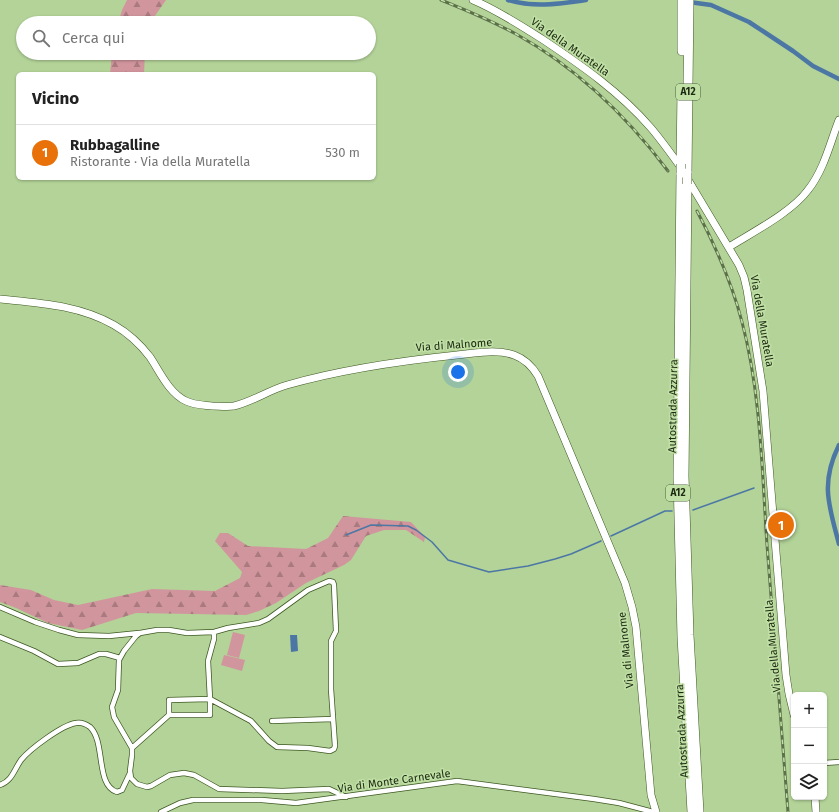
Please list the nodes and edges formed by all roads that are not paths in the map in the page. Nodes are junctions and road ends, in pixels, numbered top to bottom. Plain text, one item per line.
1 (473, 0) edge
2 (682, 0) edge
3 (689, 0) edge
4 (685, 10) junction
5 (839, 120) edge
6 (683, 170) junction
7 (729, 247) junction
8 (0, 299) edge
9 (0, 608) edge
10 (214, 632) junction
11 (140, 633) junction
12 (0, 637) edge
13 (120, 658) junction
14 (210, 700) junction
15 (791, 702) edge
16 (169, 715) junction
17 (333, 719) junction
18 (272, 720) dead end
19 (132, 748) junction
20 (839, 762) edge
21 (827, 763) edge
22 (130, 773) junction
23 (0, 785) edge
24 (346, 796) junction
25 (815, 800) edge
26 (161, 812) edge
27 (654, 812) edge
28 (692, 812) edge
29 (699, 812) edge
30 (816, 812) edge

1 - 7 street, Via della Muratella
2 - 4 highway, Autostrada Azzurra / A12
3 - 4 highway, Autostrada Azzurra / A12
4 - 6 highway, Autostrada Azzurra / A12
5 - 7 street
6 - 28 highway, Autostrada Azzurra / A12
6 - 29 highway, Autostrada Azzurra / A12, bridge
7 - 15 street, Via della Muratella
8 - 27 street, Via di Malnome
9 - 11 street
10 - 11 street
10 - 14 street
10 - 17 street
11 - 13 street
12 - 13 street
13 - 19 street
14 - 16 street
14 - 16 street
14 - 17 street
16 - 19 street
17 - 18 street
19 - 22 street
20 - 21 street
22 - 23 street
22 - 24 street
24 - 26 street, Via di Monte Carnevale
24 - 27 street, Via di Monte Carnevale
25 - 30 street

